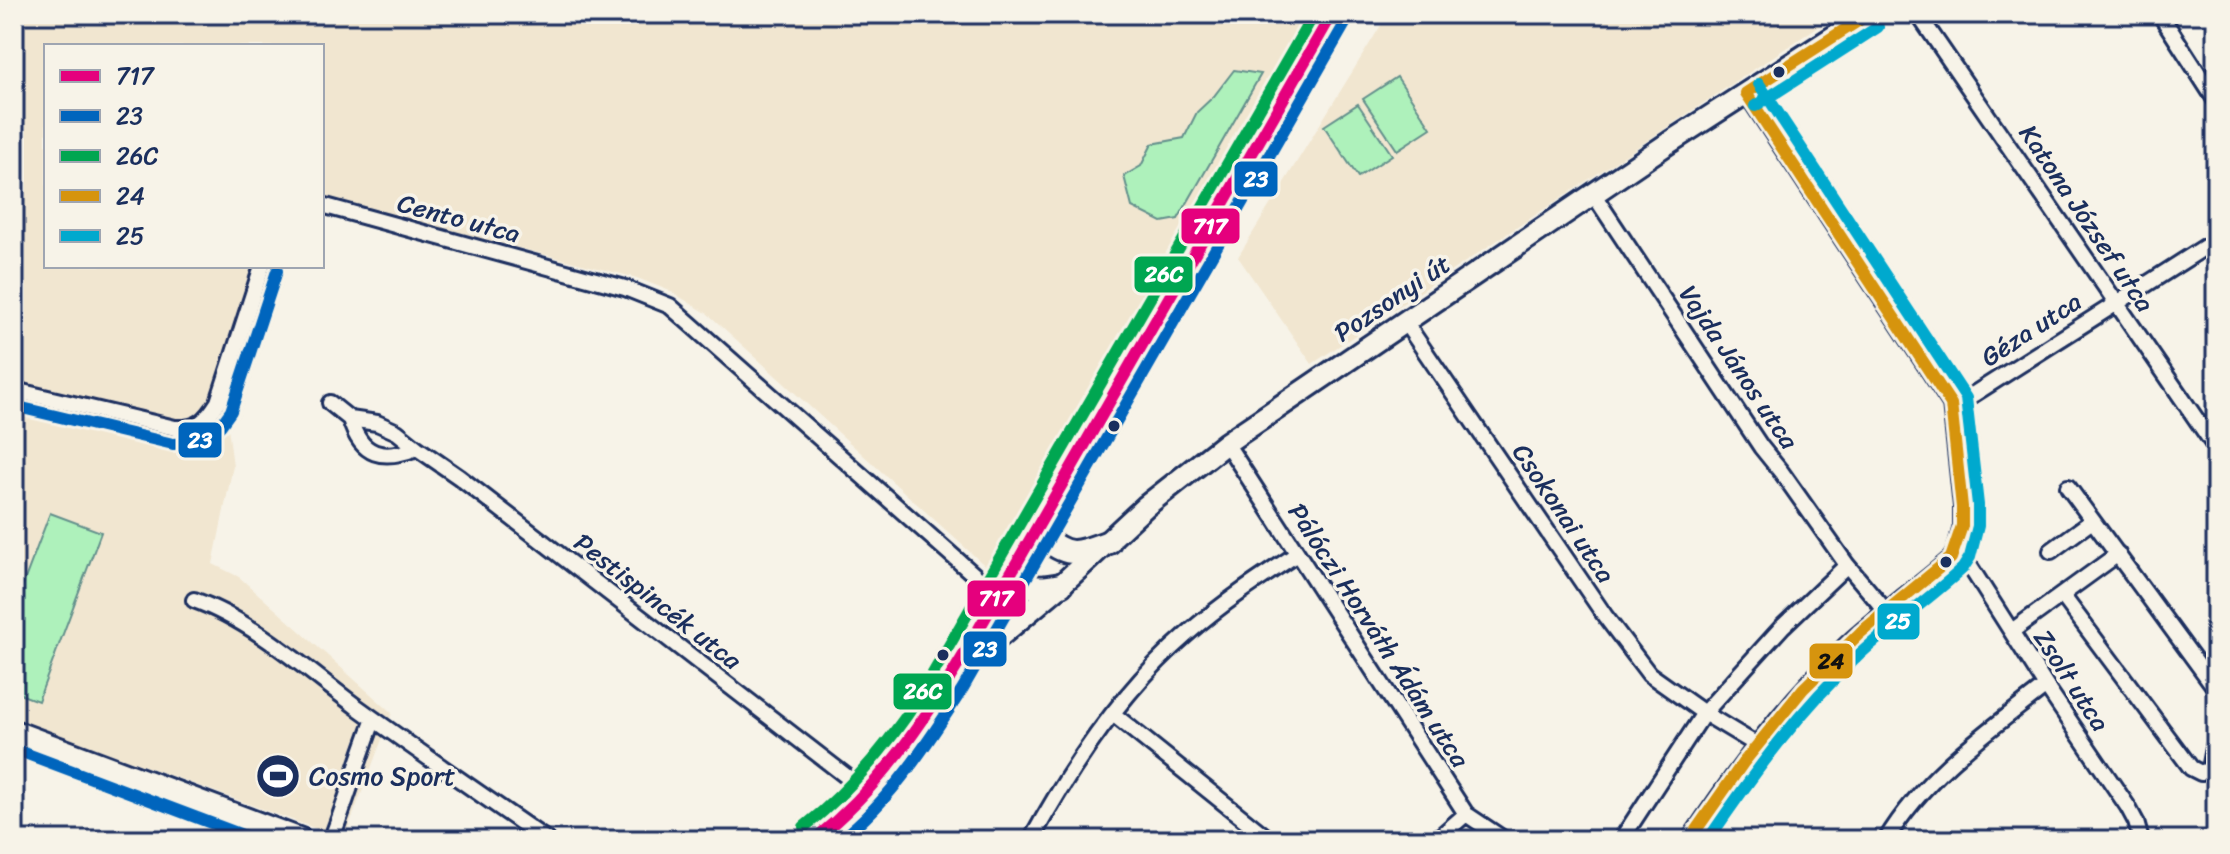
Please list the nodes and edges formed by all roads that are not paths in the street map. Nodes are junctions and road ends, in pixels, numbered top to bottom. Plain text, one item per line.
1 (1332, 14) edge
2 (1869, 14) edge
3 (1918, 14) edge
4 (2160, 14) edge
5 (1746, 93) junction
6 (2216, 101) edge
7 (1594, 195) junction
8 (324, 206) edge
9 (2216, 240) edge
10 (261, 268) edge
11 (2116, 303) junction
12 (1405, 322) junction
13 (14, 390) edge
14 (330, 403) dead end
15 (1951, 404) junction
16 (350, 419) junction
17 (1226, 443) junction
18 (417, 448) junction
19 (2216, 448) edge
20 (2068, 487) dead end
21 (2092, 521) junction
22 (1034, 532) junction
23 (1109, 542) junction
24 (1955, 551) junction
25 (2051, 551) dead end
26 (1297, 554) junction
27 (2118, 554) junction
28 (1847, 565) junction
29 (1013, 569) junction
30 (1061, 585) junction
31 (2062, 595) junction
32 (998, 596) junction
33 (194, 600) dead end
34 (1885, 610) junction
35 (2012, 631) junction
36 (965, 653) junction
37 (2046, 686) junction
38 (2216, 689) edge
39 (1704, 713) junction
40 (1113, 714) junction
41 (374, 719) junction
42 (14, 732) edge
43 (2216, 737) edge
44 (1757, 745) junction
45 (868, 793) junction
46 (1466, 814) junction
47 (301, 840) edge
48 (331, 840) edge
49 (547, 840) edge
50 (814, 840) edge
51 (1031, 840) edge
52 (1270, 840) edge
53 (1436, 840) edge
54 (1505, 840) edge
55 (1621, 840) edge
56 (1689, 840) edge
57 (1886, 840) edge
58 (2141, 840) edge
59 (2151, 840) edge

1 - 22 main road
2 - 5 street, Pozsonyi út
3 - 11 street, Katona József utca
4 - 6 street
5 - 7 street, Pozsonyi út
5 - 15 street
7 - 12 street, Pozsonyi út
7 - 28 street, Vajda János utca
8 - 32 street, Cento utca
9 - 11 street, Géza utca
10 - 13 street
11 - 15 street, Géza utca
11 - 19 street, Katona József utca
12 - 17 street, Pozsonyi út
12 - 39 street, Csokonai utca
14 - 16 street, Pestispincék utca
15 - 24 street
16 - 18 street, Pestispincék utca
16 - 18 street, Pestispincék utca
17 - 23 street, Pozsonyi út
17 - 26 street, Pálóczi Horváth Ádám utca
18 - 45 street, Pestispincék utca
20 - 21 street
21 - 25 street
21 - 27 street
22 - 23 main road
22 - 29 main road
23 - 30 street, Pozsonyi út
24 - 34 street
24 - 35 street, Zsolt utca
26 - 40 street
26 - 46 street, Pálóczi Horváth Ádám utca
27 - 31 street
27 - 38 street
28 - 34 street
28 - 39 street
29 - 30 main road
29 - 32 main road
30 - 36 street, Pozsonyi út
31 - 35 street
31 - 43 street
32 - 36 main road
33 - 41 street
34 - 44 street
35 - 37 street, Zsolt utca
36 - 45 main road
37 - 57 street
37 - 58 street, Zsolt utca
39 - 44 street
39 - 55 street
40 - 51 street
40 - 52 street
41 - 48 street
41 - 49 street
42 - 47 main road
44 - 56 street
45 - 50 main road
46 - 53 street
46 - 54 street, Pálóczi Horváth Ádám utca
58 - 59 street

